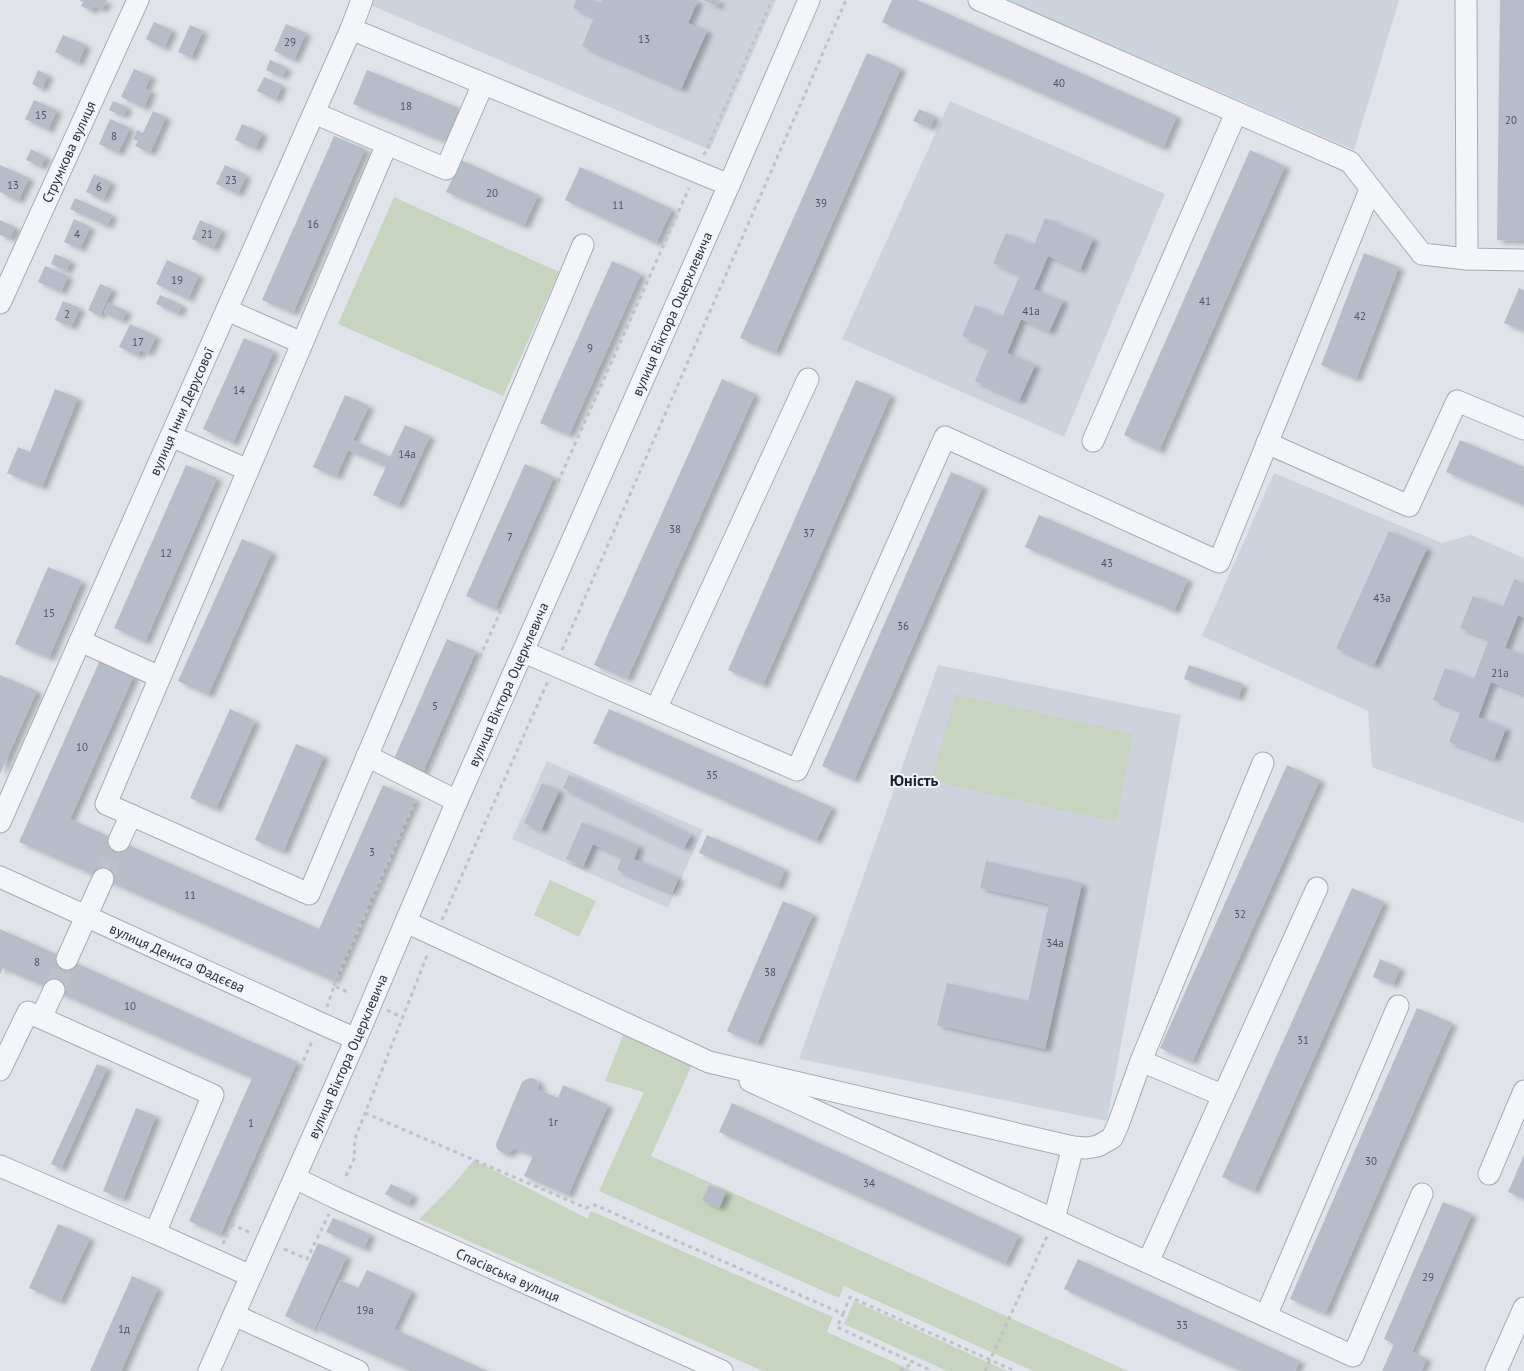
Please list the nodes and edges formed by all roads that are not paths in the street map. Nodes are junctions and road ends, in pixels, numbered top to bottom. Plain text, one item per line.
1 (138, 0) edge
2 (362, 0) edge
3 (809, 0) edge
4 (979, 0) edge
5 (1466, 0) edge
6 (352, 29) junction
7 (483, 84) junction
8 (314, 113) junction
9 (1236, 113) junction
10 (387, 144) junction
11 (729, 186) junction
12 (1370, 190) junction
13 (583, 246) dead end
14 (1466, 259) junction
15 (1524, 260) edge
16 (0, 303) edge
17 (227, 310) junction
18 (302, 343) junction
19 (808, 379) dead end
20 (1524, 430) edge
21 (171, 436) junction
22 (1094, 441) dead end
23 (1267, 443) junction
24 (248, 470) junction
25 (80, 641) junction
26 (524, 652) junction
27 (160, 676) junction
28 (656, 709) junction
29 (367, 756) junction
30 (1263, 763) dead end
31 (458, 801) junction
32 (131, 815) junction
33 (0, 822) edge
34 (120, 841) tunnel mouth
35 (0, 877) edge
36 (103, 879) tunnel mouth
37 (1317, 888) dead end
38 (86, 916) junction
39 (406, 922) junction
40 (67, 959) tunnel mouth
41 (54, 990) tunnel mouth
42 (1398, 1006) dead end
43 (41, 1018) junction
44 (356, 1039) junction
45 (1141, 1061) junction
46 (709, 1062) junction
47 (0, 1070) edge
48 (1524, 1091) edge
49 (1222, 1095) junction
50 (1073, 1147) junction
51 (0, 1166) edge
52 (1489, 1174) dead end
53 (294, 1178) junction
54 (1422, 1194) dead end
55 (1054, 1220) junction
56 (155, 1234) junction
57 (1148, 1262) junction
58 (251, 1276) junction
59 (1524, 1308) edge
60 (234, 1315) junction
61 (1266, 1316) junction
62 (209, 1371) edge
63 (357, 1371) edge
64 (722, 1371) edge
65 (1496, 1371) edge

1 - 16 street, Струмкова вулиця
2 - 6 street, вулиця Інни Дерусової
3 - 11 street, вулиця Віктора Оцерклевича
4 - 9 street
5 - 14 street
6 - 7 street
6 - 8 street, вулиця Інни Дерусової
7 - 10 street
7 - 11 street
8 - 10 street
8 - 17 street, вулиця Інни Дерусової
9 - 12 street
9 - 22 street
10 - 18 street
11 - 26 street, вулиця Віктора Оцерклевича
12 - 14 street
12 - 23 street
13 - 29 street
14 - 15 street
17 - 18 street
17 - 21 street, вулиця Інни Дерусової
18 - 24 street
19 - 28 street
20 - 23 street
21 - 24 street
21 - 25 street, вулиця Інни Дерусової
23 - 28 street
24 - 27 street
25 - 27 street
25 - 33 street, вулиця Інни Дерусової
26 - 28 street
26 - 31 street, вулиця Віктора Оцерклевича
27 - 32 street
29 - 31 street
29 - 32 street
30 - 45 street
31 - 39 street, вулиця Віктора Оцерклевича
32 - 34 street
35 - 38 street, вулиця Дениса Фадєєва
36 - 38 street
37 - 49 street
38 - 40 street
38 - 44 street, вулиця Дениса Фадєєва
39 - 44 street, вулиця Віктора Оцерклевича
39 - 46 street
41 - 43 street
42 - 61 street
43 - 47 street
43 - 56 street
44 - 53 street, вулиця Віктора Оцерклевича
45 - 49 street
45 - 50 street
46 - 50 street
46 - 55 street
48 - 52 street
49 - 57 street
50 - 55 street
51 - 56 street
53 - 58 street, вулиця Віктора Оцерклевича
53 - 64 street, Спасівська вулиця
54 - 61 street
55 - 57 street
56 - 58 street
57 - 61 street
58 - 60 street, вулиця Віктора Оцерклевича
59 - 65 street
60 - 62 street, вулиця Віктора Оцерклевича
60 - 63 street

